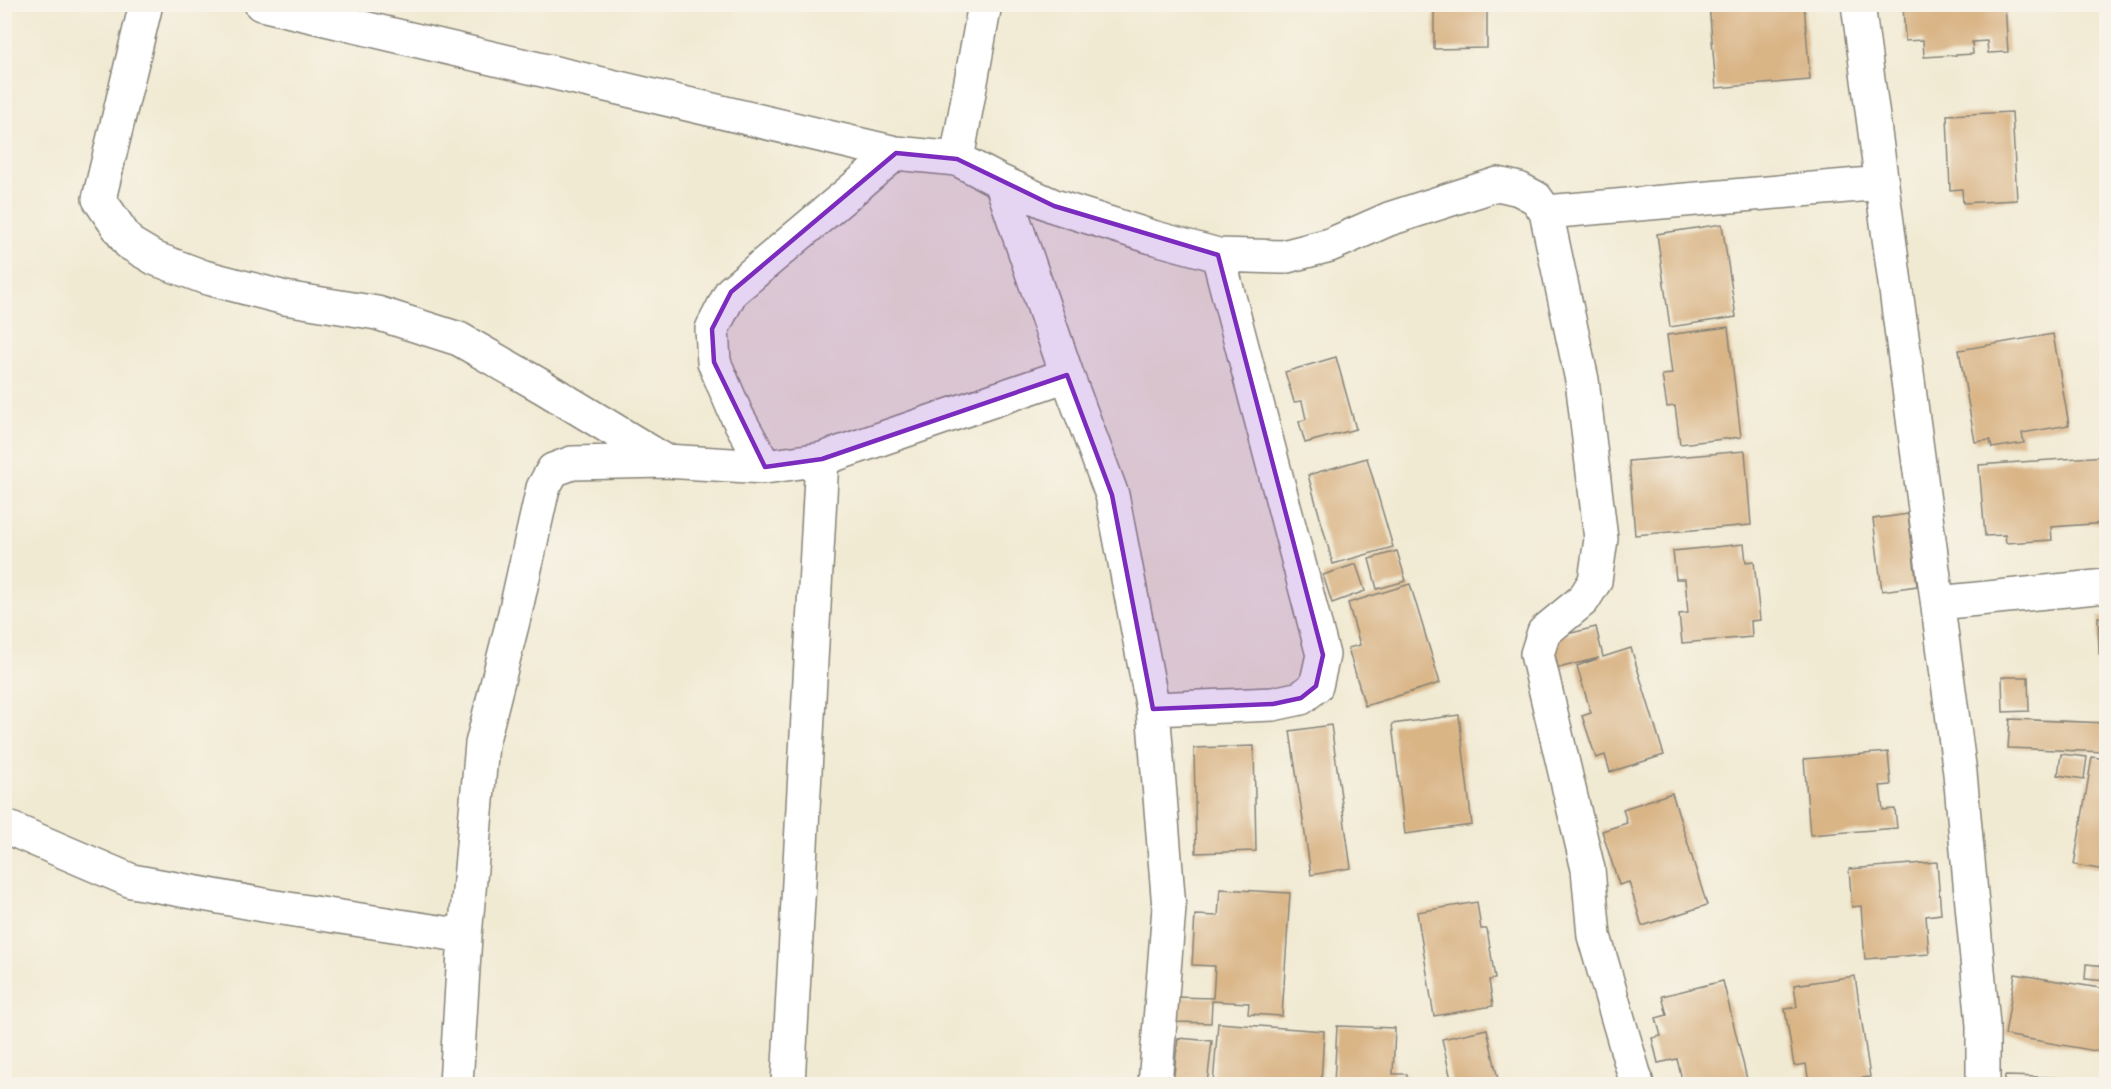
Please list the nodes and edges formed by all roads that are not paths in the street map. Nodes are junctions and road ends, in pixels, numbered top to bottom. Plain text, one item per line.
1 (146, 4) edge
2 (261, 4) edge
3 (985, 4) edge
4 (1858, 4) edge
5 (896, 153) junction
6 (957, 159) junction
7 (1001, 182) junction
8 (1882, 183) junction
9 (1546, 212) junction
10 (1218, 255) junction
11 (1067, 375) junction
12 (822, 459) junction
13 (665, 461) junction
14 (765, 467) junction
15 (2106, 586) edge
16 (1938, 603) junction
17 (1153, 710) junction
18 (4, 826) edge
19 (465, 936) junction
20 (456, 1084) edge
21 (788, 1084) edge
22 (1155, 1084) edge
23 (1637, 1084) edge
24 (1983, 1084) edge

1 - 13 street
2 - 5 street
3 - 6 street
4 - 8 street
5 - 6 street
5 - 14 street
6 - 7 street
7 - 10 street
7 - 11 street
8 - 9 street
8 - 16 street
9 - 10 street
9 - 23 street
10 - 17 street
11 - 12 street
11 - 17 street
12 - 14 street
12 - 21 street
13 - 14 street
13 - 19 street
15 - 16 street
16 - 24 street
17 - 22 street
18 - 19 street
19 - 20 street

